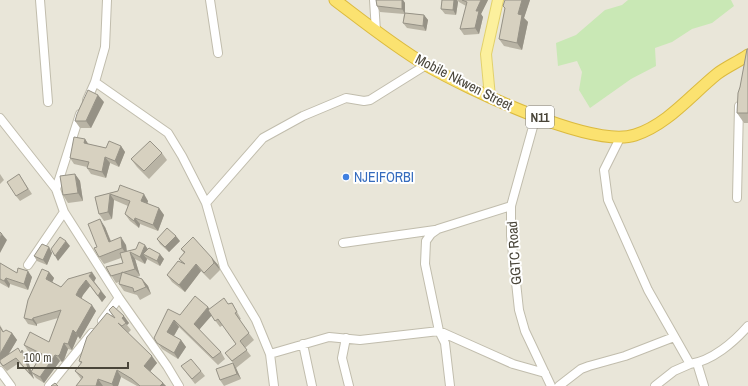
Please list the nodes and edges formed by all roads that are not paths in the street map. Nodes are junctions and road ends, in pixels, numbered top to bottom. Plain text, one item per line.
1 (40, 0) edge
2 (107, 0) edge
3 (210, 0) edge
4 (335, 0) edge
5 (374, 0) edge
6 (498, 0) edge
7 (376, 32) junction
8 (218, 53) dead end
9 (748, 56) edge
10 (426, 65) junction
11 (95, 82) junction
12 (742, 96) edge
13 (490, 97) junction
14 (48, 102) dead end
15 (0, 115) edge
16 (536, 116) junction
17 (0, 118) edge
18 (620, 138) junction
19 (56, 189) junction
20 (737, 198) dead end
21 (206, 203) junction
22 (511, 206) junction
23 (64, 212) junction
24 (438, 229) junction
25 (343, 243) dead end
26 (28, 266) dead end
27 (119, 298) junction
28 (748, 326) edge
29 (440, 331) junction
30 (674, 337) junction
31 (346, 338) junction
32 (303, 344) junction
33 (270, 354) junction
34 (694, 363) junction
35 (0, 371) edge
36 (545, 373) junction
37 (11, 386) edge
38 (49, 386) edge
39 (179, 386) edge
40 (274, 386) edge
41 (312, 386) edge
42 (349, 386) edge
43 (450, 386) edge
44 (551, 386) edge
45 (559, 386) edge
46 (655, 386) edge
47 (704, 386) edge

1 - 14 street
2 - 11 street
3 - 8 street
4 - 7 highway, Mobile Nkwen Street / N11
5 - 7 street
6 - 13 main road
7 - 10 highway, Mobile Nkwen Street / N11
9 - 18 highway, Mobile Nkwen Street / N11
10 - 13 highway, Mobile Nkwen Street / N11
10 - 21 street
11 - 19 street
11 - 21 street
12 - 20 street
13 - 16 highway, Mobile Nkwen Street / N11
15 - 17 street
16 - 18 highway, Mobile Nkwen Street / N11
16 - 22 street, GGTC Road
17 - 19 street
18 - 30 street
19 - 23 street
21 - 33 street
22 - 24 street
22 - 36 street, GGTC Road
23 - 26 street
23 - 27 street
24 - 25 street
24 - 29 street
27 - 38 street
27 - 39 street
28 - 34 street
29 - 31 street
29 - 36 street
29 - 43 street
30 - 34 street
30 - 45 street
31 - 32 street
31 - 42 street
32 - 33 street
32 - 41 street
33 - 40 street
34 - 46 street
34 - 47 street
35 - 37 street
36 - 44 street, GGTC Road

